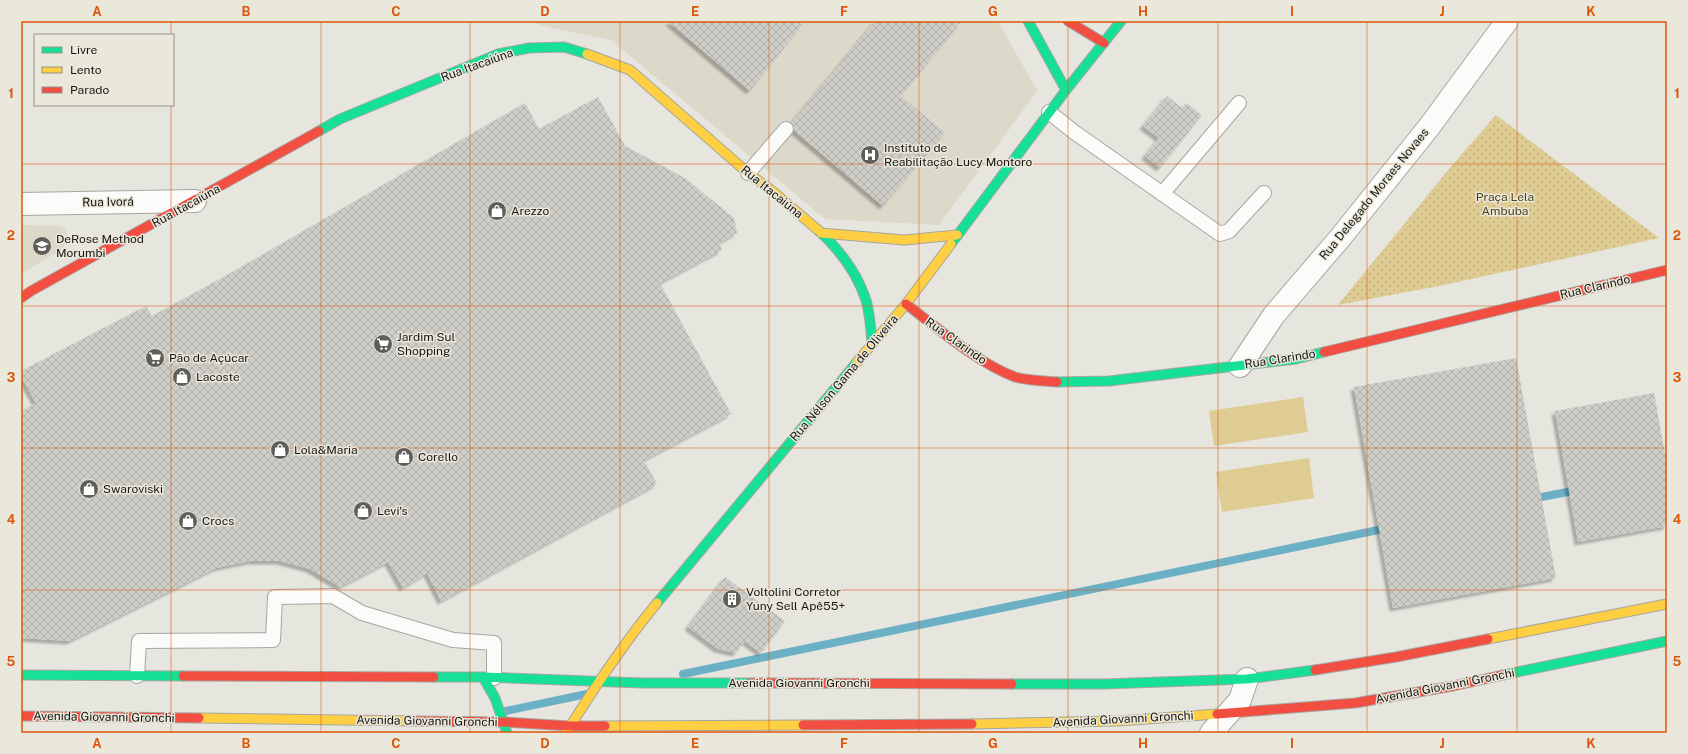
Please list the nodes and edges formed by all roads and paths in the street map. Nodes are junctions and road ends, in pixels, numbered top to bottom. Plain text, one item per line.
1 (1028, 21) edge
2 (1068, 21) edge
3 (1121, 21) edge
4 (1507, 21) edge
5 (1104, 43) junction
6 (1066, 90) junction
7 (1238, 103) dead end
8 (1049, 112) junction
9 (786, 129) dead end
10 (748, 173) junction
11 (1264, 193) dead end
12 (1162, 194) junction
13 (195, 201) junction
14 (21, 204) edge
15 (820, 233) junction
16 (957, 235) junction
17 (1667, 270) edge
18 (21, 298) edge
19 (906, 304) junction
20 (872, 343) junction
21 (1240, 366) junction
22 (1667, 604) edge
23 (1667, 641) edge
24 (21, 675) edge
25 (137, 676) junction
26 (489, 678) junction
27 (1247, 679) junction
28 (599, 681) junction
29 (1228, 713) junction
30 (21, 716) edge
31 (1118, 721) junction
32 (504, 722) junction
33 (568, 730) edge
34 (507, 733) edge
35 (1123, 733) edge
36 (1210, 733) edge

1 - 6 main road
2 - 5 main road
3 - 5 main road, Rua Nélson Gama de Oliveira
4 - 21 street, Rua Delegado Moraes Novaes
5 - 6 main road, Rua Nélson Gama de Oliveira
6 - 8 main road, Rua Nélson Gama de Oliveira
7 - 12 lane
8 - 12 lane
8 - 16 main road, Rua Nélson Gama de Oliveira
9 - 10 lane
10 - 13 main road, Rua Itacaiúna
10 - 15 main road, Rua Itacaiúna
11 - 12 lane
13 - 14 street, Rua Ivorá
13 - 18 main road, Rua Itacaiúna
15 - 16 main road
15 - 20 main road, Rua Itacaiúna
16 - 19 main road, Rua Nélson Gama de Oliveira
17 - 21 main road, Rua Clarindo
19 - 20 main road, Rua Nélson Gama de Oliveira
19 - 21 main road, Rua Clarindo
20 - 28 main road, Rua Nélson Gama de Oliveira
22 - 27 main road, Avenida Giovanni Gronchi
23 - 29 main road, Avenida Giovanni Gronchi
24 - 25 main road, Avenida Giovanni Gronchi
25 - 26 main road, Avenida Giovanni Gronchi
25 - 26 lane
26 - 28 main road, Avenida Giovanni Gronchi
26 - 32 main road
27 - 28 main road, Avenida Giovanni Gronchi
27 - 29 street
28 - 33 main road, Rua Nélson Gama de Oliveira
29 - 31 main road, Avenida Giovanni Gronchi
29 - 36 street
30 - 32 main road, Avenida Giovanni Gronchi
31 - 33 main road, Avenida Giovanni Gronchi
31 - 35 main road
32 - 33 main road, Avenida Giovanni Gronchi
32 - 34 main road

